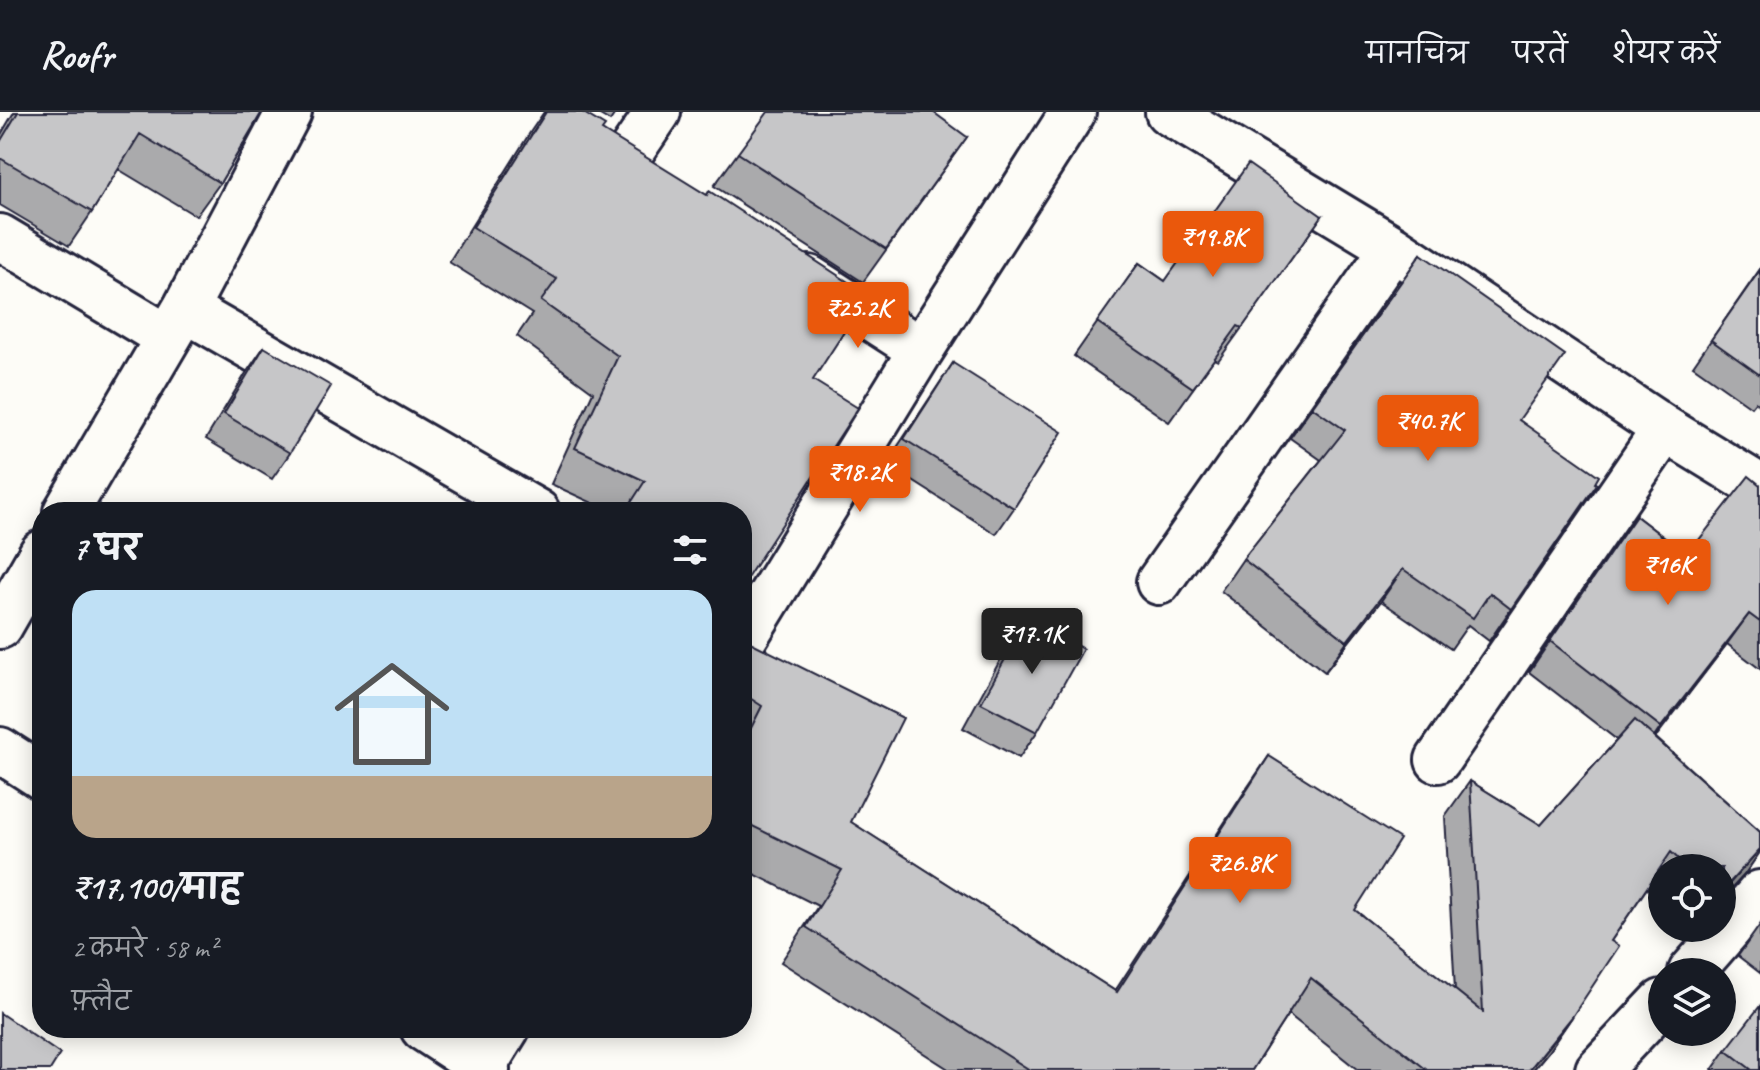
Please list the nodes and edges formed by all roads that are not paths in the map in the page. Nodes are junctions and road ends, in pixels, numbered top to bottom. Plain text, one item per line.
1 (289, 112) edge
2 (658, 112) edge
3 (1073, 112) edge
4 (1168, 112) edge
5 (586, 135) edge
6 (0, 237) edge
7 (1393, 248) junction
8 (773, 255) edge
9 (176, 323) junction
10 (921, 350) junction
11 (1665, 429) junction
12 (1760, 487) edge
13 (72, 502) edge
14 (518, 502) edge
15 (32, 570) edge
16 (1159, 582) dead end
17 (0, 626) edge
18 (752, 626) edge
19 (0, 750) edge
20 (1438, 760) dead end
21 (32, 771) edge
22 (1760, 893) edge
23 (1703, 958) edge
24 (1648, 1017) edge
25 (438, 1038) edge
26 (501, 1038) edge
27 (484, 1069) edge
28 (1598, 1070) edge

1 - 9 street
2 - 5 street
3 - 10 street
4 - 7 street
6 - 9 street
7 - 11 street
7 - 16 street
8 - 10 street
9 - 13 street
9 - 14 street
10 - 18 street
11 - 12 street
11 - 20 street
15 - 17 street
19 - 21 street
22 - 23 street
24 - 28 street
25 - 27 street
26 - 27 street

